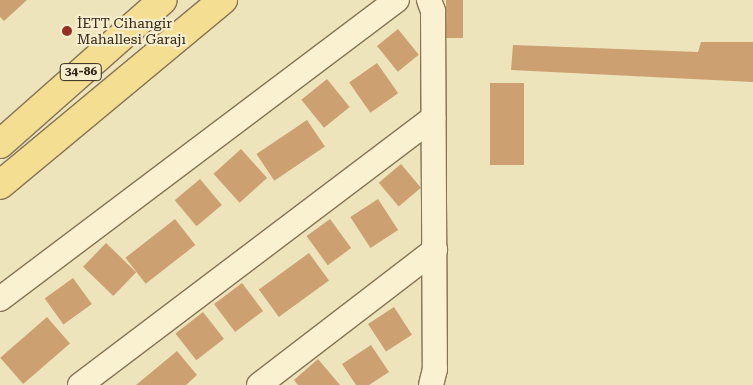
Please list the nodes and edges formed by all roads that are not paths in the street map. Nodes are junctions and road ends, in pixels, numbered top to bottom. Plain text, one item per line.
1 (163, 0) edge
2 (224, 0) edge
3 (397, 0) edge
4 (429, 0) edge
5 (433, 118) junction
6 (0, 144) edge
7 (0, 186) edge
8 (434, 250) junction
9 (0, 298) edge
10 (80, 385) edge
11 (259, 385) edge
12 (431, 385) edge

1 - 6 main road, 34-86
2 - 7 main road
3 - 9 street
4 - 5 street
5 - 8 street
5 - 10 street
8 - 11 street
8 - 12 street

